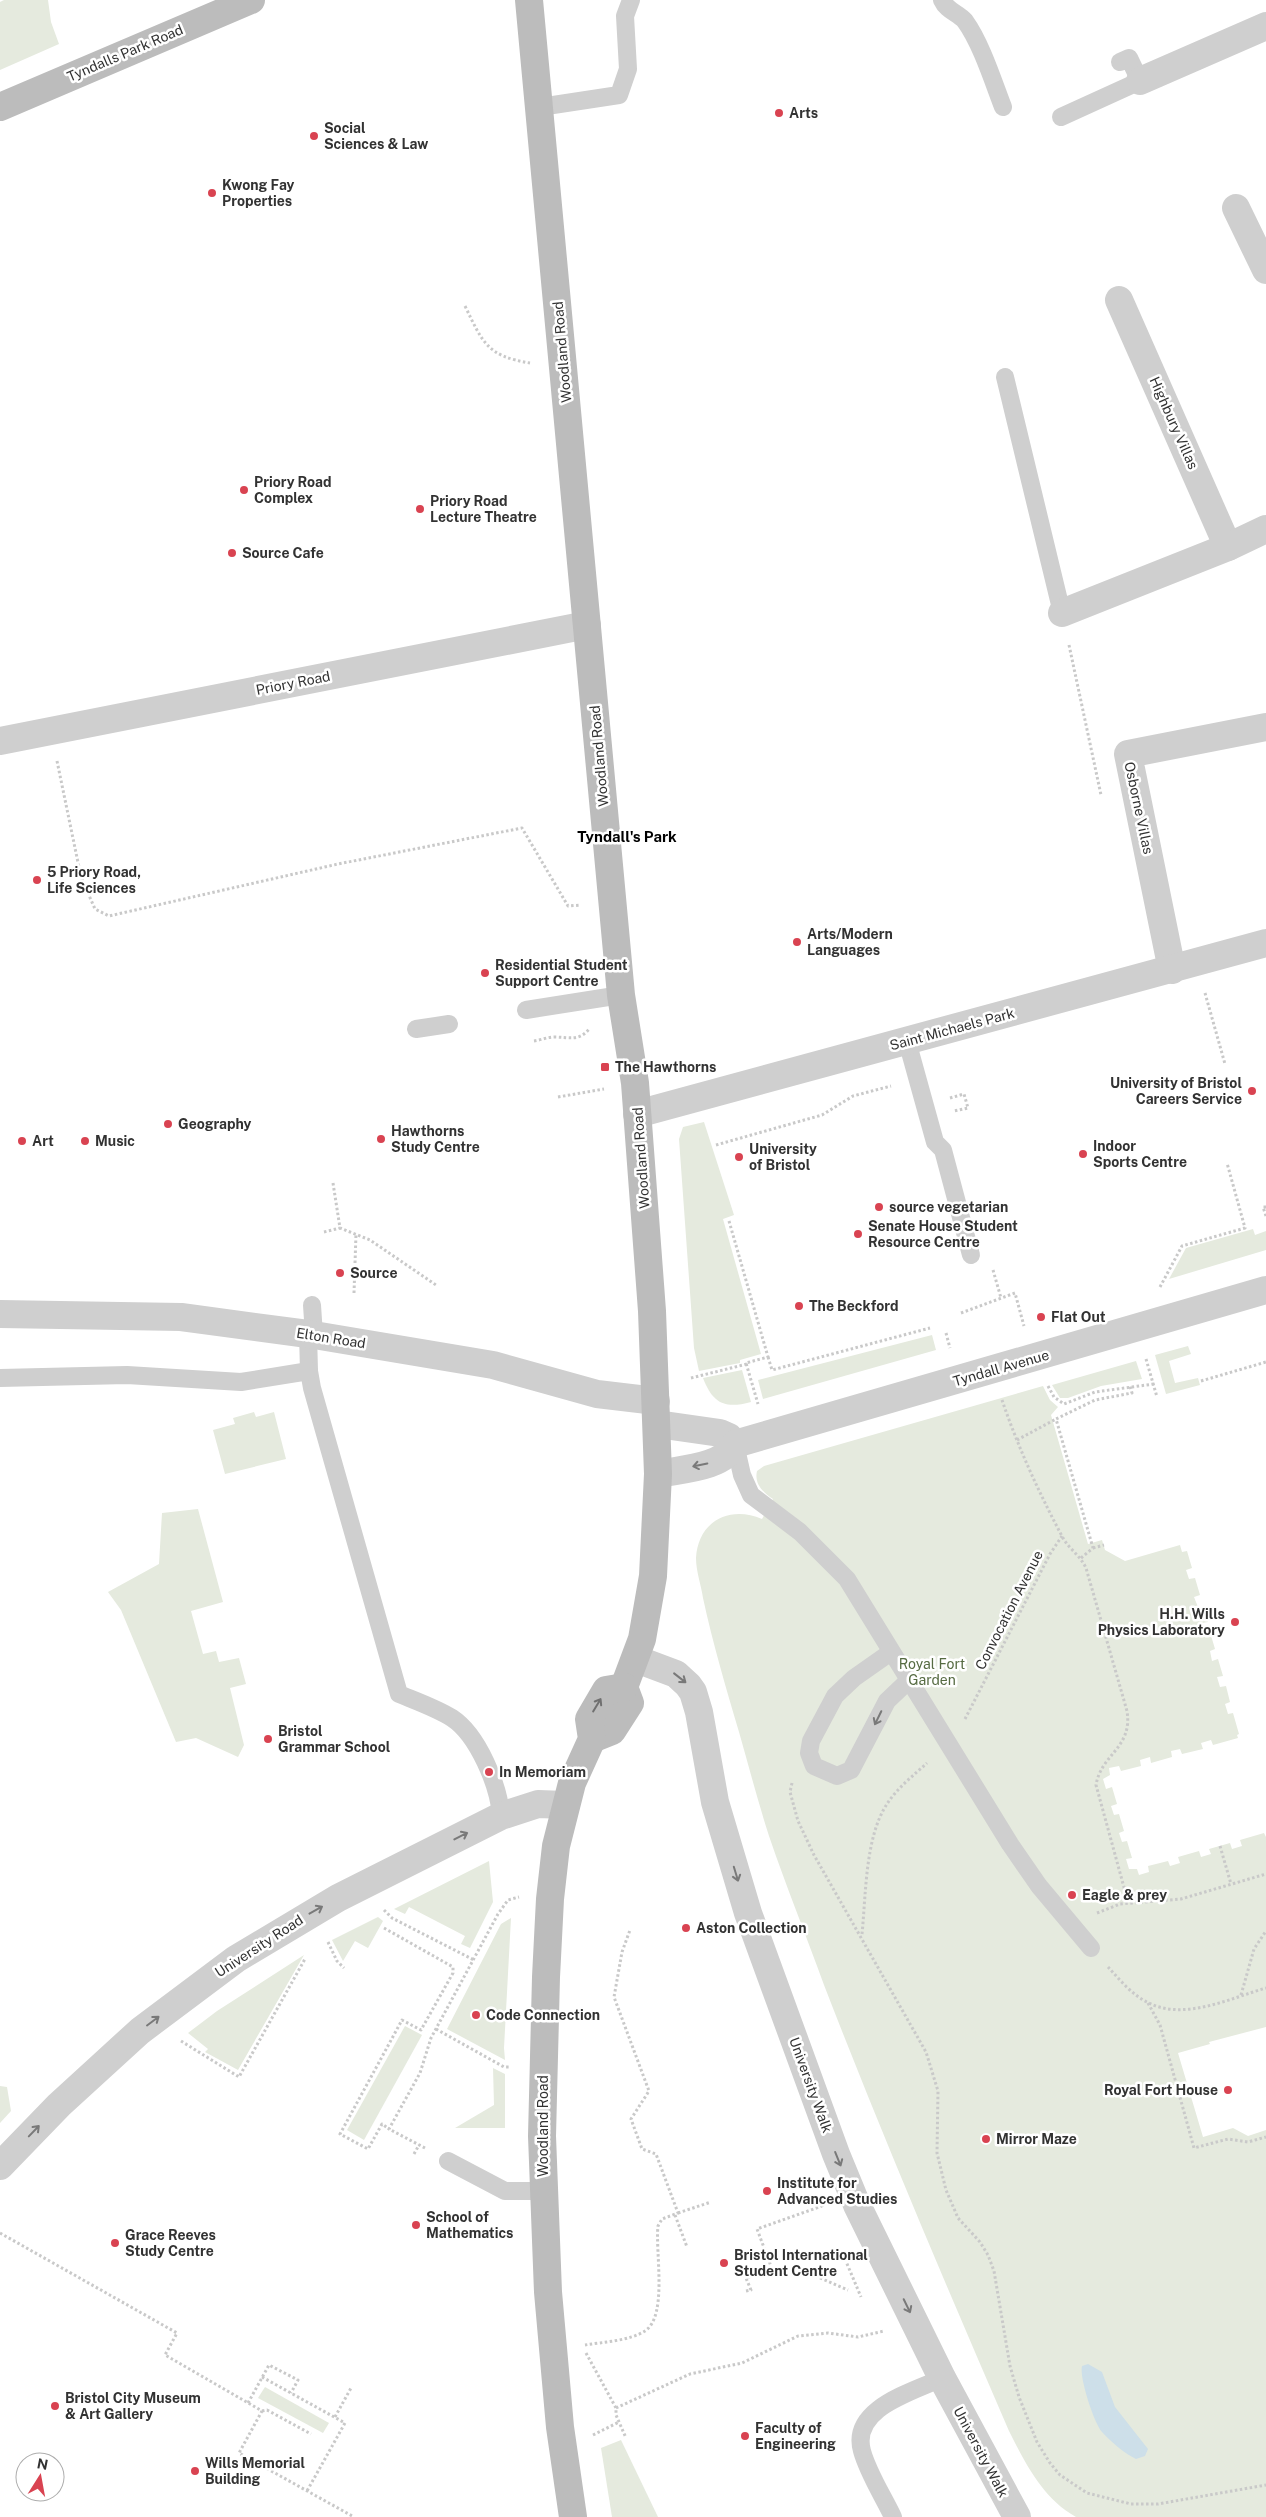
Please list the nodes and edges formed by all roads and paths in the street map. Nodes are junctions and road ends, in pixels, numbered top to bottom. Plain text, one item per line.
1 (252, 0) edge
2 (529, 0) edge
3 (631, 0) edge
4 (942, 0) edge
5 (1266, 26) edge
6 (1120, 62) dead end
7 (1140, 81) junction
8 (0, 107) edge
9 (540, 107) junction
10 (1003, 107) dead end
11 (1061, 117) dead end
12 (1236, 208) dead end
13 (1266, 270) edge
14 (1119, 300) dead end
15 (465, 306) dead end
16 (563, 363) junction
17 (1005, 377) dead end
18 (1266, 529) edge
19 (1228, 547) junction
20 (1062, 612) junction
21 (587, 626) junction
22 (1266, 727) edge
23 (50, 731) junction
24 (0, 741) edge
25 (1102, 799) dead end
26 (612, 900) junction
27 (1266, 943) edge
28 (1172, 970) junction
29 (1204, 990) dead end
30 (621, 995) junction
31 (526, 1010) dead end
32 (449, 1024) dead end
33 (416, 1030) dead end
34 (907, 1041) junction
35 (1225, 1064) dead end
36 (918, 1078) junction
37 (635, 1083) junction
38 (558, 1097) dead end
39 (638, 1114) junction
40 (716, 1145) dead end
41 (1227, 1163) dead end
42 (333, 1183) dead end
43 (1266, 1207) edge
44 (1266, 1216) edge
45 (729, 1221) dead end
46 (340, 1228) junction
47 (324, 1232) dead end
48 (356, 1234) junction
49 (971, 1255) dead end
50 (745, 1256) dead end
51 (740, 1258) junction
52 (436, 1285) dead end
53 (1266, 1290) edge
54 (354, 1293) dead end
55 (1157, 1293) dead end
56 (312, 1305) dead end
57 (961, 1313) dead end
58 (0, 1314) edge
59 (930, 1328) dead end
60 (1026, 1332) dead end
61 (946, 1334) dead end
62 (311, 1335) junction
63 (948, 1339) dead end
64 (1144, 1351) dead end
65 (768, 1357) junction
66 (1266, 1362) edge
67 (747, 1364) junction
68 (309, 1371) junction
69 (0, 1378) edge
70 (691, 1378) dead end
71 (1044, 1379) dead end
72 (1201, 1381) dead end
73 (1154, 1384) junction
74 (1130, 1386) junction
75 (1000, 1392) dead end
76 (1157, 1397) dead end
77 (759, 1407) dead end
78 (656, 1413) junction
79 (1056, 1419) junction
80 (1017, 1440) junction
81 (735, 1444) junction
82 (658, 1474) junction
83 (1062, 1536) junction
84 (1104, 1545) dead end
85 (1092, 1548) junction
86 (1081, 1558) junction
87 (891, 1652) junction
88 (636, 1659) junction
89 (908, 1681) junction
90 (811, 1741) junction
91 (949, 1746) junction
92 (566, 1805) junction
93 (501, 1816) junction
94 (1220, 1846) dead end
95 (1266, 1874) edge
96 (1231, 1884) junction
97 (524, 1898) dead end
98 (1128, 1902) junction
99 (382, 1908) dead end
100 (1072, 1925) junction
101 (384, 1928) dead end
102 (630, 1930) dead end
103 (1266, 1931) edge
104 (861, 1935) junction
105 (326, 1937) dead end
106 (1091, 1948) joint
107 (305, 1959) dead end
108 (474, 1960) junction
109 (344, 1968) dead end
110 (1266, 1988) edge
111 (1240, 1996) junction
112 (1148, 2003) junction
113 (436, 2029) junction
114 (174, 2036) dead end
115 (512, 2067) dead end
116 (390, 2129) junction
117 (1266, 2137) edge
118 (419, 2145) junction
119 (414, 2154) dead end
120 (448, 2161) joint
121 (0, 2166) edge
122 (544, 2191) junction
123 (711, 2202) dead end
124 (676, 2214) junction
125 (826, 2215) dead end
126 (0, 2233) edge
127 (687, 2247) dead end
128 (841, 2252) dead end
129 (772, 2268) junction
130 (848, 2290) dead end
131 (746, 2292) dead end
132 (861, 2297) dead end
133 (888, 2330) dead end
134 (262, 2377) junction
135 (942, 2378) junction
136 (351, 2388) dead end
137 (291, 2393) junction
138 (248, 2403) junction
139 (616, 2408) junction
140 (262, 2411) junction
141 (335, 2417) junction
142 (619, 2422) junction
143 (599, 2432) dead end
144 (311, 2434) dead end
145 (626, 2438) dead end
146 (1266, 2485) edge
147 (307, 2491) junction
148 (354, 2517) edge
149 (573, 2517) edge
150 (893, 2517) edge
151 (1017, 2517) edge

1 - 8 street, Tyndalls Park Road
2 - 9 street, Woodland Road
3 - 9 lane
4 - 10 lane
5 - 7 street
6 - 7 lane
7 - 11 lane
9 - 16 street, Woodland Road
12 - 13 street
14 - 19 street, Highbury Villas
15 - 16 path
16 - 21 street, Woodland Road
17 - 20 lane
18 - 19 street
19 - 20 street
20 - 25 path
21 - 23 street, Priory Road
21 - 26 street, Woodland Road
22 - 28 street, Osborne Villas
23 - 24 street, Priory Road
23 - 26 path
26 - 30 street, Woodland Road
27 - 28 street, Saint Michaels Park
28 - 34 street, Saint Michaels Park
29 - 35 path
30 - 31 lane
30 - 37 street, Woodland Road
32 - 33 lane
34 - 36 lane
34 - 39 street, Saint Michaels Park
36 - 40 path
36 - 49 lane
37 - 38 path
37 - 39 street, Woodland Road
39 - 78 street, Woodland Road
41 - 55 path
42 - 46 path
43 - 44 path
45 - 51 path
46 - 47 path
46 - 48 path
48 - 52 path
48 - 54 path
50 - 51 path
51 - 65 path
53 - 81 street, Tyndall Avenue
56 - 62 lane
57 - 60 path
58 - 62 street, Elton Road
59 - 65 path
61 - 63 path
62 - 68 lane
62 - 78 street, Elton Road
64 - 73 path
65 - 67 path
66 - 72 path
67 - 70 path
67 - 77 path
68 - 69 lane
68 - 93 lane
71 - 74 path
73 - 74 path
73 - 76 path
74 - 79 path
75 - 80 path
78 - 81 street
78 - 82 street, Woodland Road
79 - 80 path
79 - 85 path
80 - 83 path
81 -> 82 street, Tyndall Avenue
81 - 87 lane
82 - 88 street, Woodland Road
83 - 86 path
83 - 91 path, Convocation Avenue
84 - 85 path
85 - 86 path
86 - 98 path
87 - 89 lane
87 - 90 lane
88 - 92 street, Woodland Road
88 -> 135 street, University Walk
89 -> 90 lane
89 - 91 lane
90 - 104 path
91 - 100 lane
91 - 104 path, Convocation Avenue
92 - 93 street, University Road
92 - 122 street, Woodland Road
121 -> 93 street, University Road
94 - 96 path
95 - 96 path
96 - 98 path
97 - 108 path
98 - 100 path
99 - 108 path
100 - 106 lane
101 - 116 path
102 - 124 path
103 - 111 path
104 - 146 path
105 - 109 path
106 - 112 path
107 - 114 path
108 - 113 path
110 - 111 path
111 - 112 path
112 - 117 path
113 - 115 path
113 - 116 path
116 - 118 path
118 - 119 path
118 - 120 path
120 - 122 lane
122 - 149 street, Woodland Road
123 - 124 path
124 - 127 path
124 - 139 path
125 - 129 path
126 - 138 path
128 - 132 path
129 - 130 path
129 - 131 path
133 - 139 path
134 - 137 path
134 - 137 path
134 - 138 path
135 - 150 lane
135 - 151 street, University Walk
136 - 141 path
137 - 141 path
138 - 140 path
139 - 142 path
140 - 144 path
140 - 147 path
141 - 147 path
142 - 143 path
142 - 145 path
147 - 148 path

